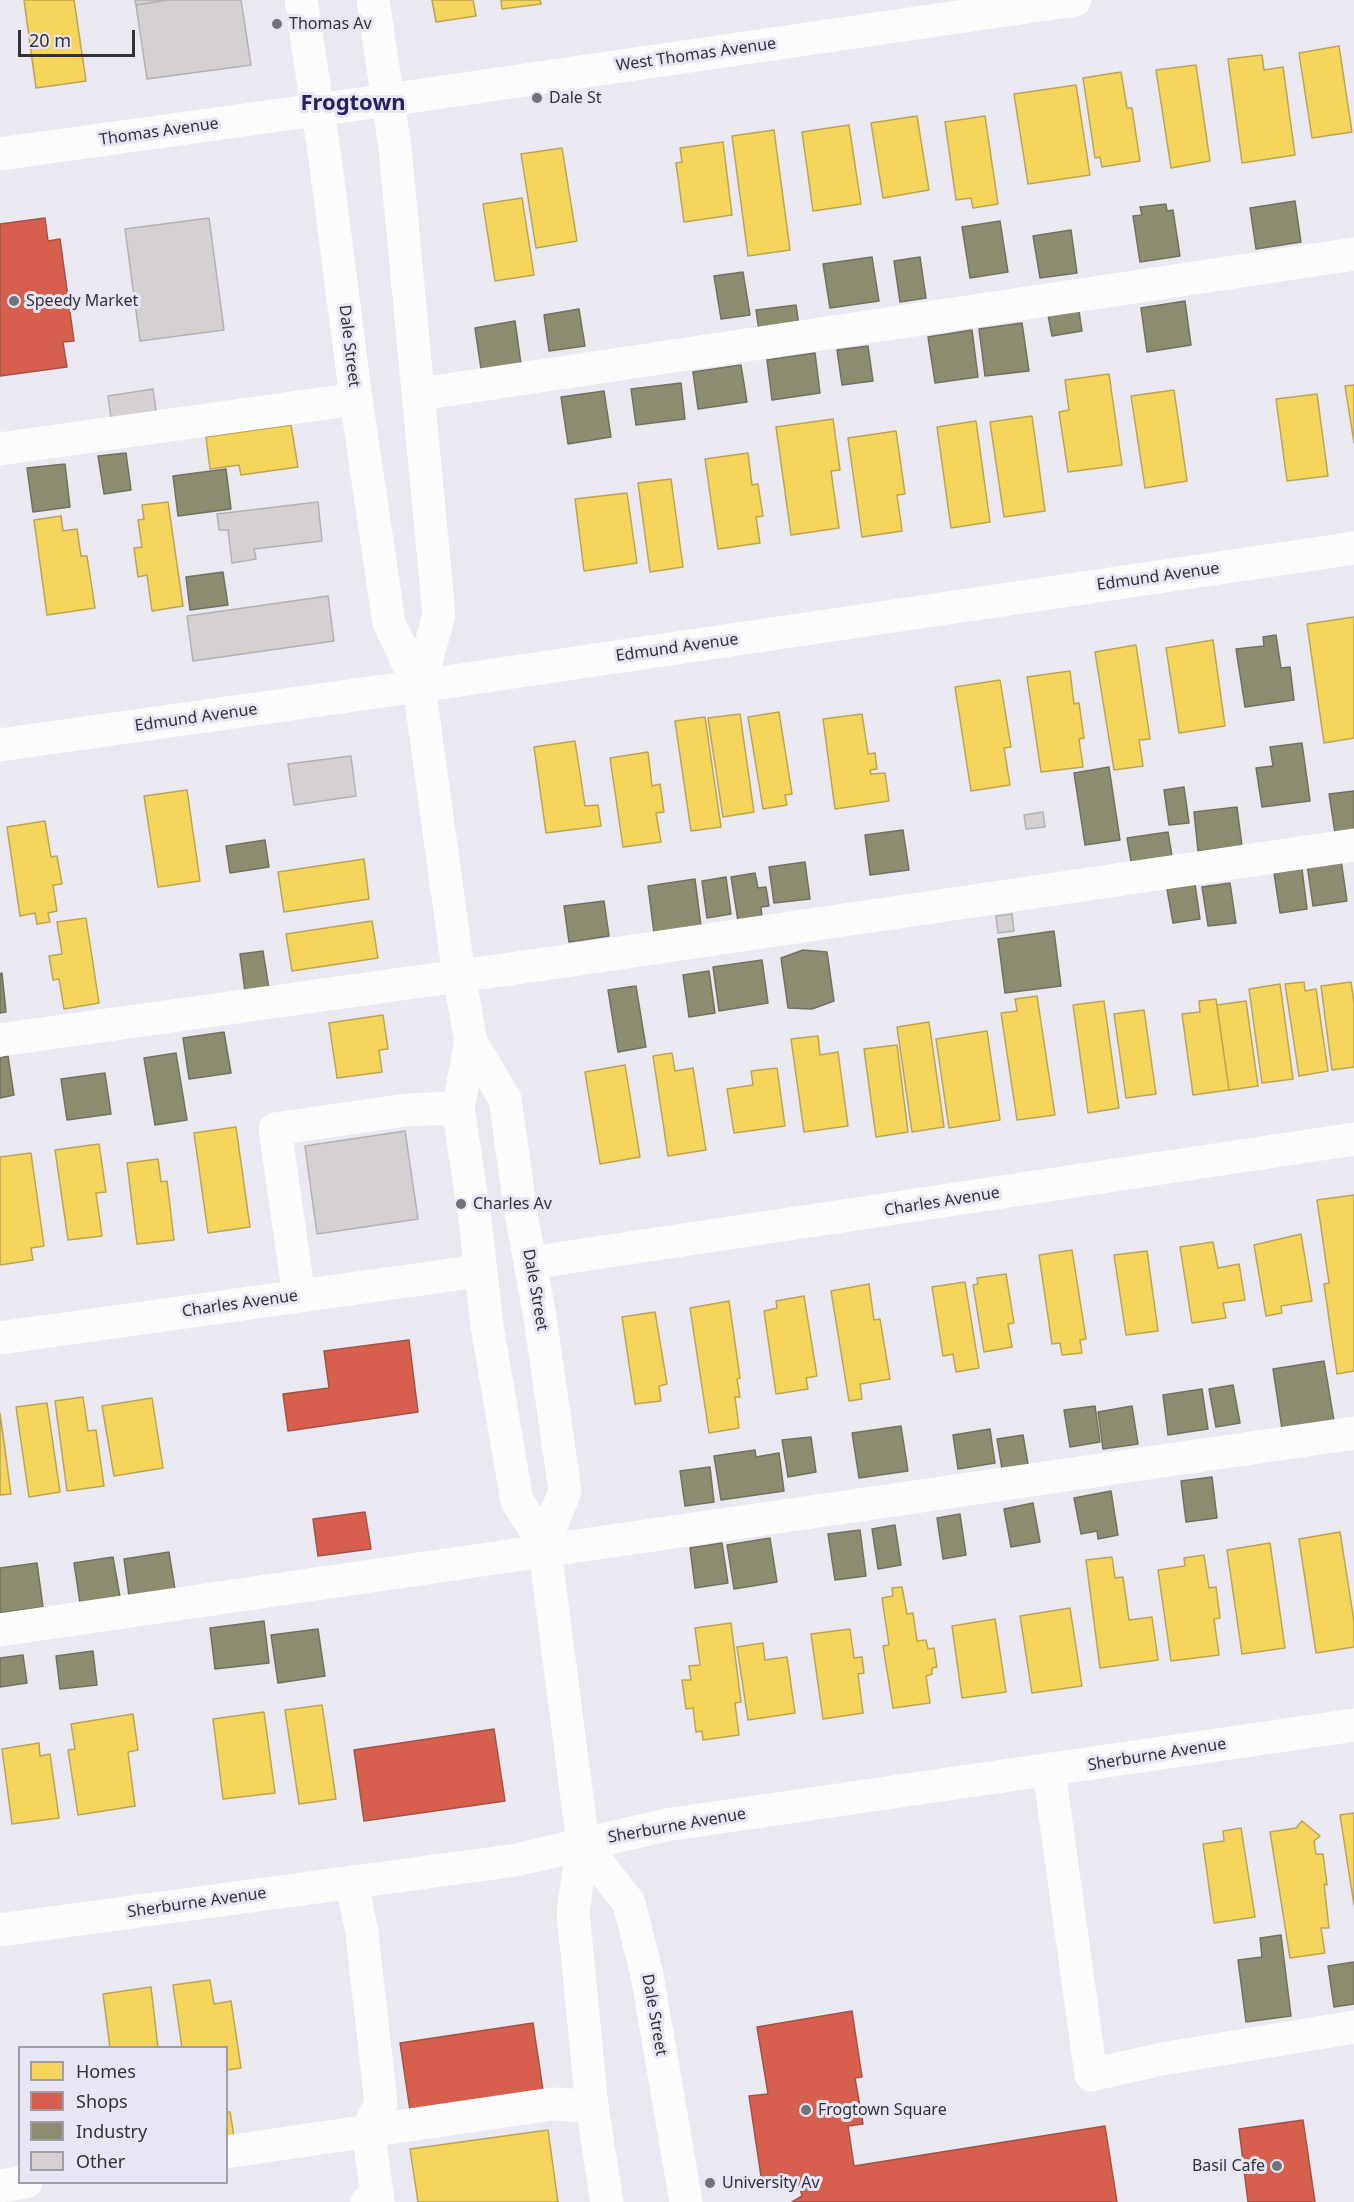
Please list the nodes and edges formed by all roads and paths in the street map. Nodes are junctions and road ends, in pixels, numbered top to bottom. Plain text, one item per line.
1 (301, 0) edge
2 (373, 0) edge
3 (1075, 0) edge
4 (388, 100) junction
5 (317, 110) junction
6 (0, 154) edge
7 (1354, 254) edge
8 (420, 394) junction
9 (356, 399) junction
10 (0, 449) edge
11 (1354, 548) edge
12 (418, 686) junction
13 (0, 746) edge
14 (1354, 845) edge
15 (459, 976) junction
16 (0, 1040) edge
17 (471, 1042) junction
18 (458, 1108) junction
19 (1354, 1139) edge
20 (530, 1263) junction
21 (479, 1271) junction
22 (299, 1296) junction
23 (0, 1338) edge
24 (1354, 1433) edge
25 (544, 1547) junction
26 (0, 1630) edge
27 (1354, 1725) edge
28 (1049, 1771) junction
29 (583, 1844) junction
30 (352, 1882) junction
31 (0, 1930) edge
32 (1354, 2027) edge
33 (592, 2106) junction
34 (368, 2130) junction
35 (228, 2152) edge
36 (18, 2183) edge
37 (0, 2186) edge
38 (367, 2202) edge
39 (607, 2202) edge
40 (686, 2202) edge

1 - 5 street, Dale Street
2 - 4 street, Dale Street
3 - 4 street, West Thomas Avenue
4 - 5 street, West Thomas Avenue
4 - 8 street, Dale Street
5 - 6 street, Thomas Avenue
5 - 9 street, Dale Street
7 - 8 street
8 - 12 street, Dale Street
9 - 10 street
9 - 12 street, Dale Street
11 - 12 street, Edmund Avenue
12 - 13 street, Edmund Avenue
12 - 15 street, Dale Street
14 - 15 street
15 - 16 street
15 - 17 street, Dale Street
17 - 18 street, Dale Street
17 - 20 street, Dale Street
18 - 21 street, Dale Street
18 - 22 street
19 - 20 street, Charles Avenue
20 - 25 street, Dale Street
21 - 22 street, Charles Avenue
21 - 25 street, Dale Street
22 - 23 street, Charles Avenue
24 - 25 street
25 - 26 street
25 - 29 street, Dale Street
27 - 28 street, Sherburne Avenue
28 - 29 street, Sherburne Avenue
28 - 32 street
29 - 30 street, Sherburne Avenue
29 - 33 street, Dale Street
29 - 40 street, Dale Street
30 - 31 street, Sherburne Avenue
30 - 34 street
33 - 34 street
33 - 39 street, Dale Street
34 - 35 street
34 - 38 street
36 - 37 street

